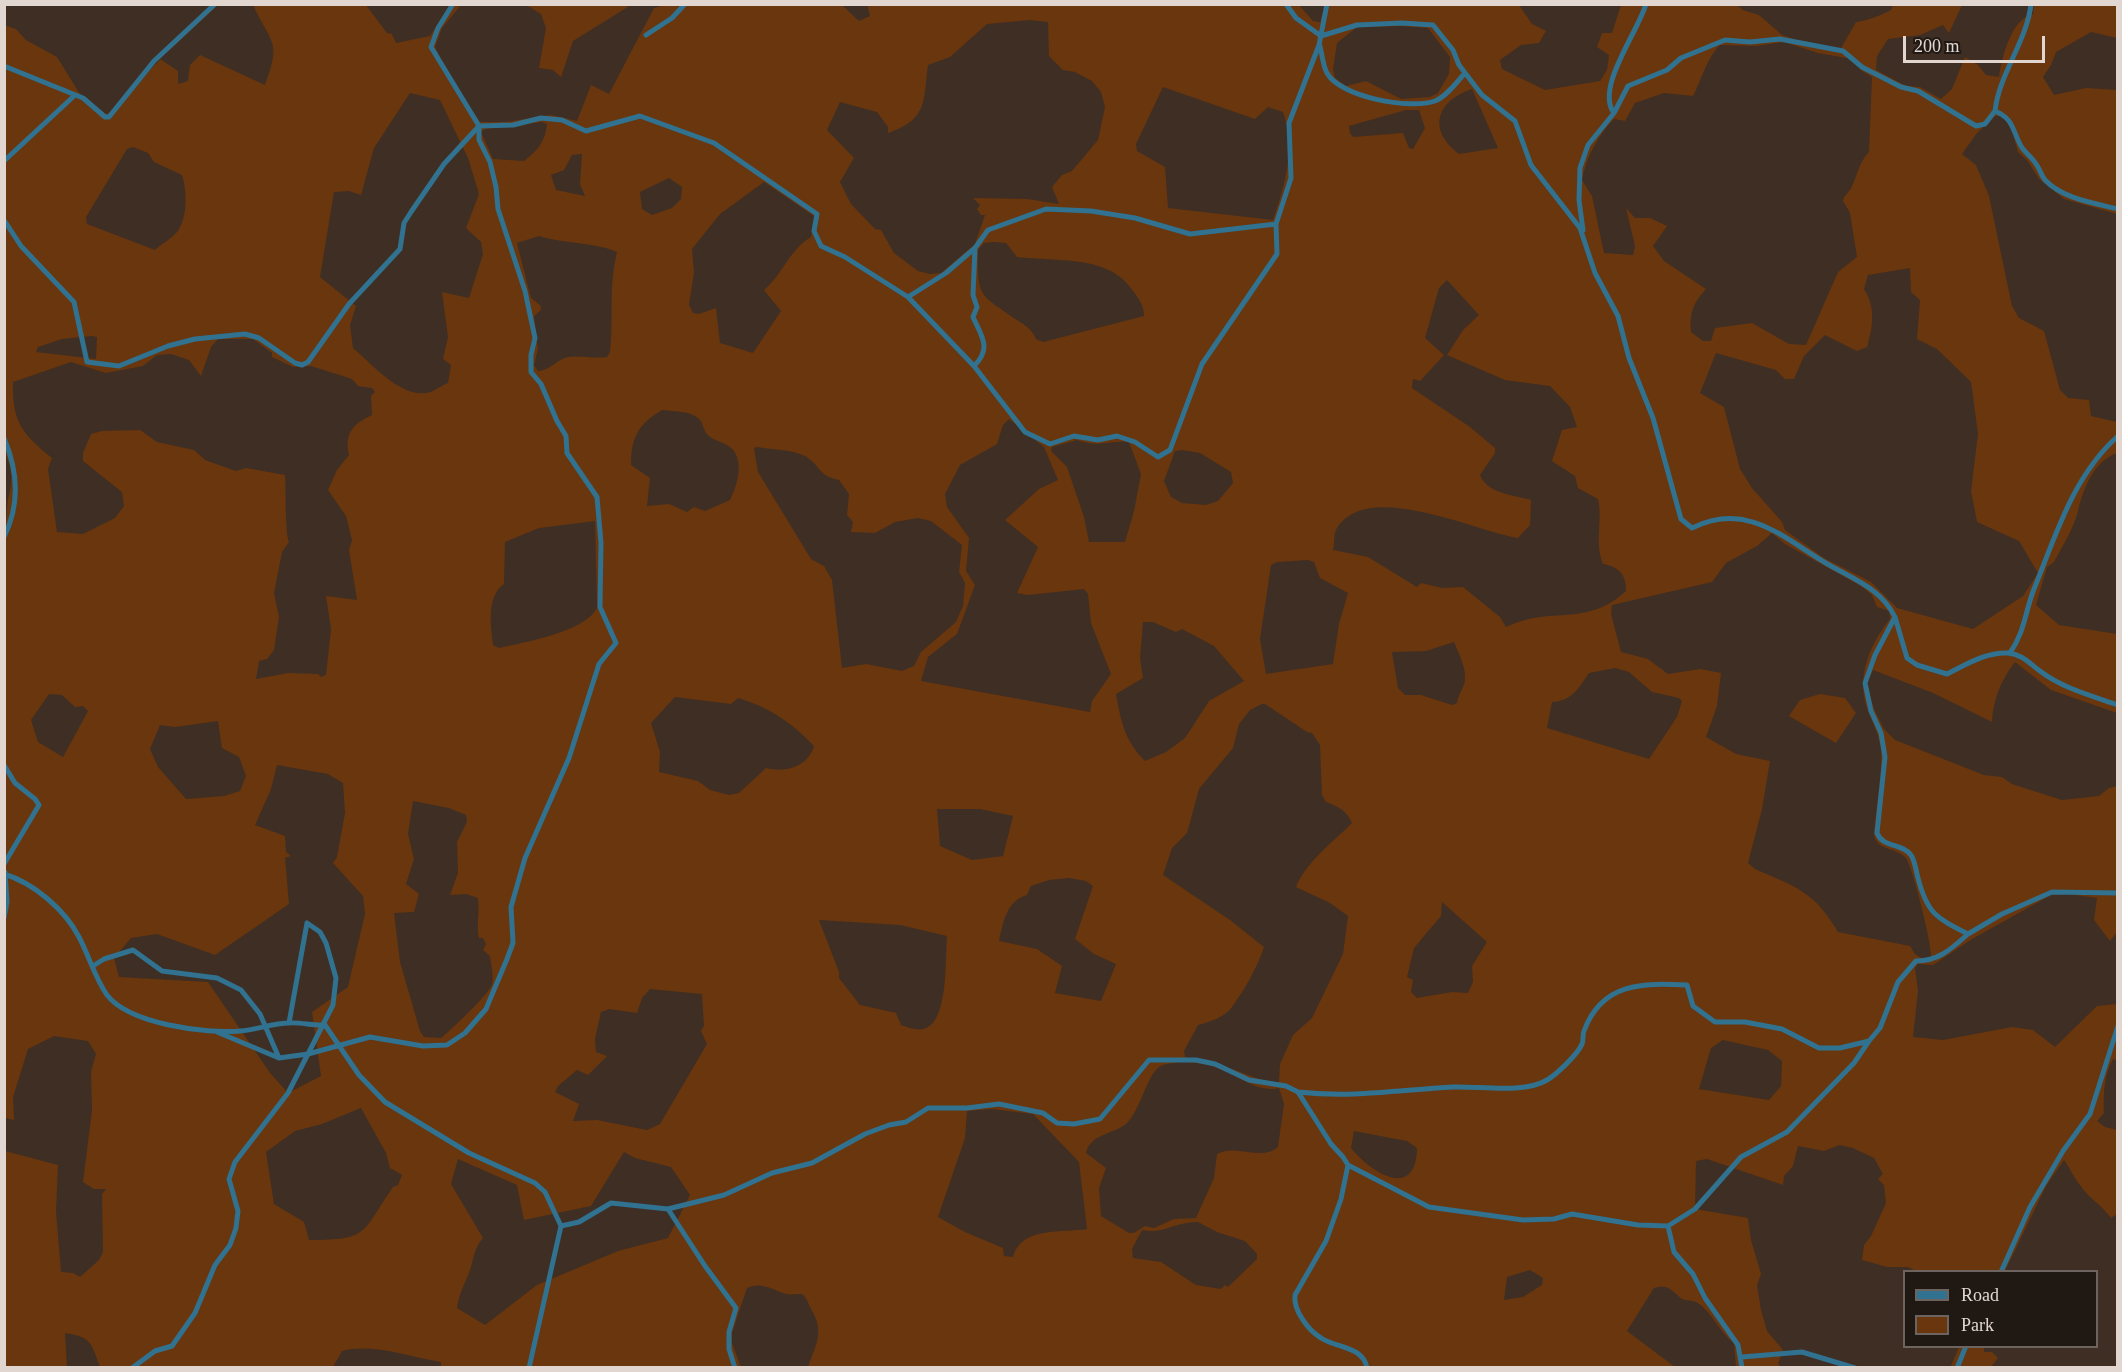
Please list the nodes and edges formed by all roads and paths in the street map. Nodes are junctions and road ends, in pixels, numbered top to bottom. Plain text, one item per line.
1 (215, 4) edge
2 (453, 4) edge
3 (685, 4) edge
4 (1286, 4) edge
5 (1327, 4) edge
6 (1646, 4) edge
7 (2031, 4) edge
8 (646, 35) dead end
9 (1321, 36) junction
10 (1319, 45) junction
11 (4, 66) edge
12 (1465, 73) junction
13 (74, 96) junction
14 (1995, 111) junction
15 (1614, 113) junction
16 (478, 126) junction
17 (4, 161) edge
18 (2118, 209) edge
19 (4, 220) edge
20 (1276, 224) junction
21 (1584, 238) junction
22 (975, 248) junction
23 (908, 297) junction
24 (974, 366) junction
25 (2118, 436) edge
26 (4, 438) edge
27 (4, 537) edge
28 (1895, 617) junction
29 (2010, 653) junction
30 (2118, 705) edge
31 (4, 765) edge
32 (4, 864) edge
33 (5, 873) edge
34 (2118, 893) edge
35 (4, 918) edge
36 (1968, 934) junction
37 (93, 966) junction
38 (289, 1023) junction
39 (325, 1025) junction
40 (2118, 1026) edge
41 (266, 1028) junction
42 (217, 1032) junction
43 (1869, 1041) junction
44 (338, 1044) junction
45 (308, 1054) junction
46 (279, 1058) junction
47 (1298, 1092) junction
48 (1348, 1165) junction
49 (668, 1209) junction
50 (561, 1226) junction
51 (1668, 1226) junction
52 (2002, 1270) edge
53 (1966, 1348) edge
54 (1742, 1358) junction
55 (132, 1368) edge
56 (529, 1368) edge
57 (735, 1368) edge
58 (1367, 1368) edge
59 (1742, 1368) edge
60 (1855, 1368) edge
61 (1957, 1368) edge

1 - 13 street
2 - 16 street
3 - 8 street
4 - 9 street
5 - 9 street
6 - 15 street
7 - 14 street
9 - 10 street
9 - 12 street
10 - 12 street
10 - 20 street
11 - 13 street
12 - 21 street
13 - 17 street
14 - 15 street
14 - 18 street
15 - 21 street
16 - 19 street
16 - 23 street
16 - 44 street
20 - 22 street
20 - 24 street
21 - 28 street
22 - 23 street
22 - 24 street
23 - 24 street
25 - 29 street
26 - 27 street
28 - 29 street
28 - 36 street
29 - 30 street
31 - 32 street
33 - 35 street
33 - 37 street
34 - 36 street
36 - 43 street
37 - 41 street
37 - 42 street
38 - 39 street
38 - 39 street
38 - 41 street
39 - 44 street
39 - 45 street
40 - 52 street
41 - 42 street
41 - 46 street
42 - 46 street
43 - 47 street
43 - 51 street
44 - 45 street
44 - 50 street
45 - 46 street
45 - 55 street
47 - 48 street
47 - 49 street
48 - 51 street
48 - 58 street
49 - 50 street
49 - 57 street
50 - 56 street
51 - 54 street
53 - 61 street
54 - 59 street
54 - 60 street

